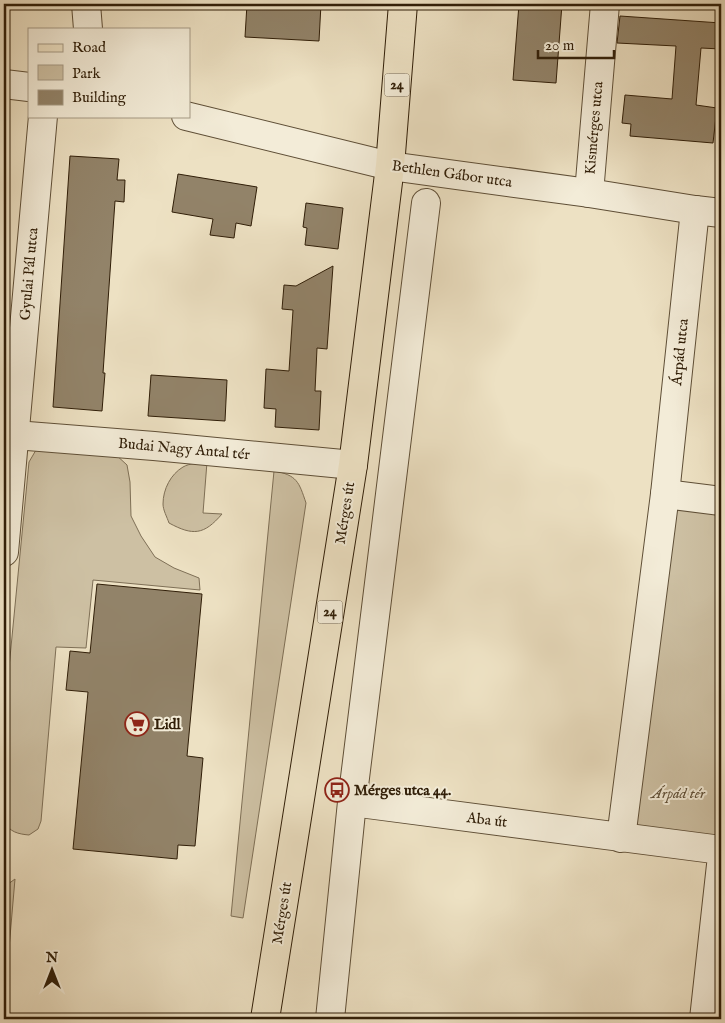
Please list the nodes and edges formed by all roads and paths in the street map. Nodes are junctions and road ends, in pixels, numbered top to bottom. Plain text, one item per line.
1 (86, 4) edge
2 (403, 4) edge
3 (605, 4) edge
4 (88, 28) edge
5 (4, 84) edge
6 (28, 87) edge
7 (190, 117) edge
8 (43, 118) edge
9 (390, 166) junction
10 (588, 193) junction
11 (426, 203) dead end
12 (708, 211) edge
13 (15, 435) junction
14 (353, 465) junction
15 (665, 494) junction
16 (721, 501) edge
17 (4, 552) edge
18 (352, 802) junction
19 (621, 838) junction
20 (721, 850) edge
21 (721, 865) edge
22 (265, 1019) edge
23 (330, 1019) edge
24 (704, 1019) edge

1 - 4 street
2 - 9 main road, Mérges út / 24
3 - 10 street, Kismérges utca
5 - 6 street
7 - 9 street, Bethlen Gábor utca
8 - 13 street, Gyulai Pál utca
9 - 10 street, Bethlen Gábor utca
9 - 14 main road, Mérges út / 24
10 - 12 street, Bethlen Gábor utca
11 - 18 street
12 - 15 street, Árpád utca
13 - 14 street, Budai Nagy Antal tér
13 - 17 street, Gyulai Pál utca
14 - 22 main road, Mérges út / 24
15 - 16 street
15 - 19 street
18 - 19 street, Aba út
18 - 23 street
19 - 20 street
21 - 24 street

